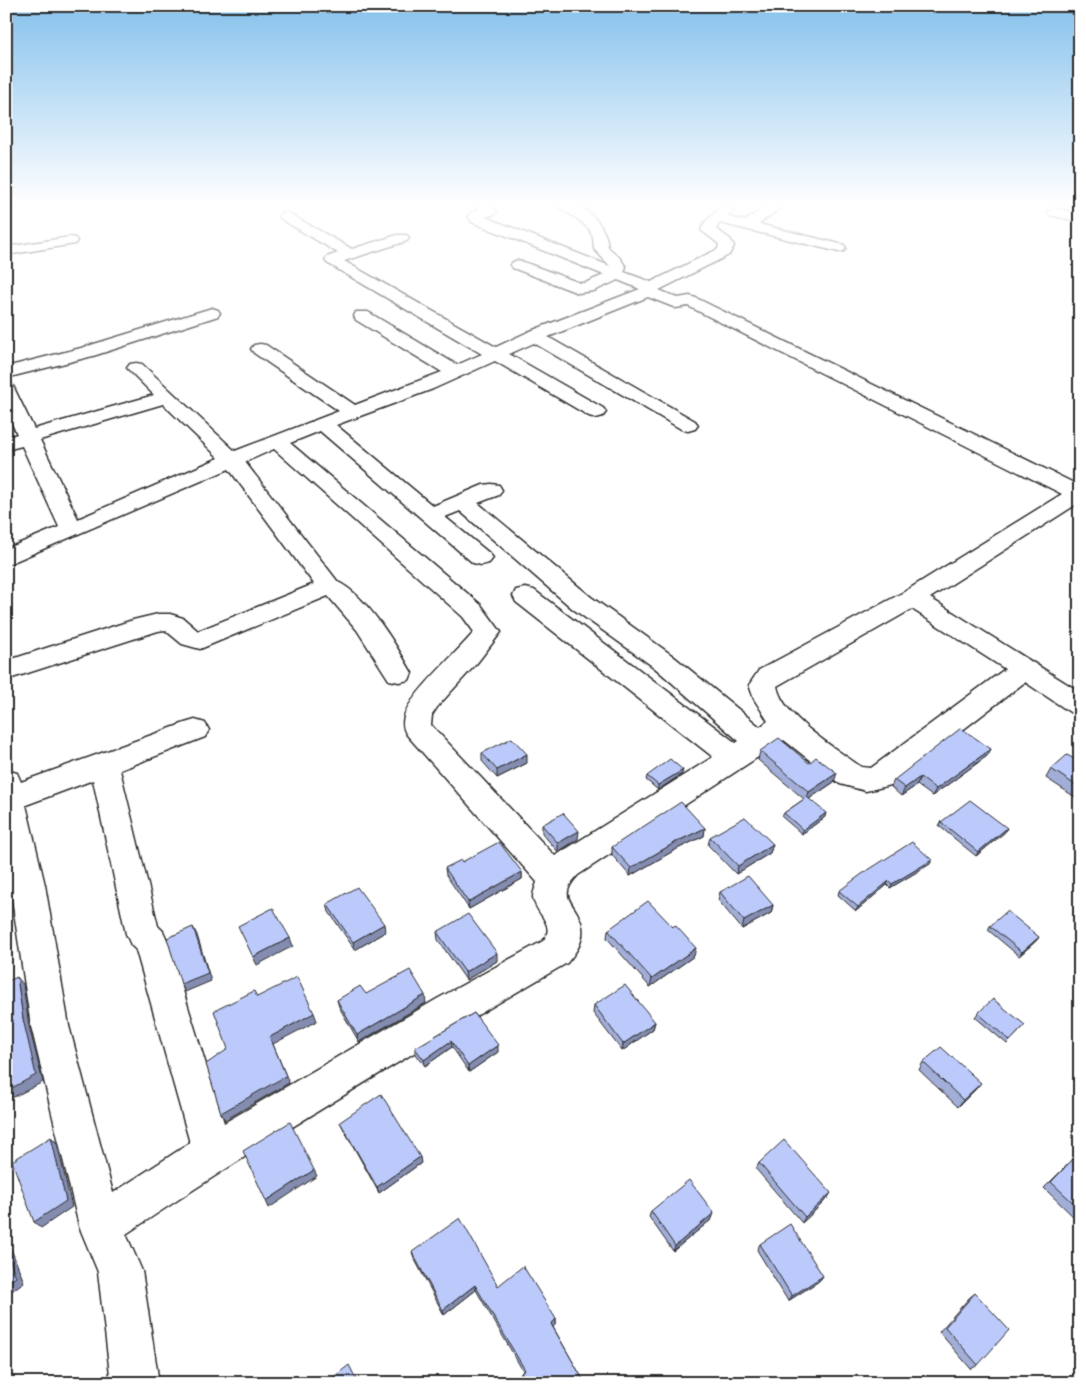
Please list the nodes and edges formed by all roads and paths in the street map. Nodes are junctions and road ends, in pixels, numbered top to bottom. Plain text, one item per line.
1 (347, 269) edge
2 (528, 269) edge
3 (601, 269) edge
4 (618, 269) edge
5 (689, 269) edge
6 (616, 275) junction
7 (650, 290) junction
8 (212, 314) dead end
9 (362, 316) dead end
10 (534, 336) junction
11 (260, 349) dead end
12 (497, 354) junction
13 (136, 368) dead end
14 (455, 372) junction
15 (7, 377) edge
16 (167, 397) junction
17 (354, 412) junction
18 (596, 412) dead end
19 (323, 424) junction
20 (688, 424) dead end
21 (29, 438) junction
22 (276, 441) junction
23 (6, 444) edge
24 (232, 459) junction
25 (491, 490) dead end
26 (1079, 493) edge
27 (463, 502) junction
28 (430, 515) junction
29 (72, 530) junction
30 (6, 558) edge
31 (481, 558) dead end
32 (329, 587) junction
33 (525, 596) dead end
34 (913, 598) junction
35 (1024, 668) junction
36 (6, 671) edge
37 (399, 673) dead end
38 (1080, 705) edge
39 (196, 730) dead end
40 (759, 741) junction
41 (104, 764) junction
42 (8, 790) edge
43 (13, 849) edge
44 (554, 878) junction
45 (213, 1152) junction
46 (100, 1226) junction
47 (135, 1383) edge

1 - 12 street
2 - 6 street
3 - 6 street
4 - 6 street
5 - 7 street
6 - 7 street
7 - 10 street
7 - 26 street
8 - 15 street
9 - 14 street
10 - 12 street
10 - 20 street
11 - 17 street
12 - 14 street
12 - 18 street
13 - 16 street
14 - 17 street
15 - 21 street
16 - 21 street
16 - 24 street
17 - 19 street
19 - 22 street
19 - 28 street
21 - 23 street
21 - 29 street
22 - 24 street
22 - 44 street
24 - 29 street
24 - 32 street
25 - 27 street
26 - 34 street
27 - 28 street
27 - 40 street
28 - 31 street
29 - 30 street
32 - 36 street
32 - 37 street
33 - 40 street
34 - 35 street
34 - 40 street
35 - 38 street
35 - 40 street
39 - 41 street
40 - 44 street
41 - 42 street
41 - 45 street
42 - 43 street
43 - 46 street
44 - 45 street
45 - 46 street
46 - 47 street

